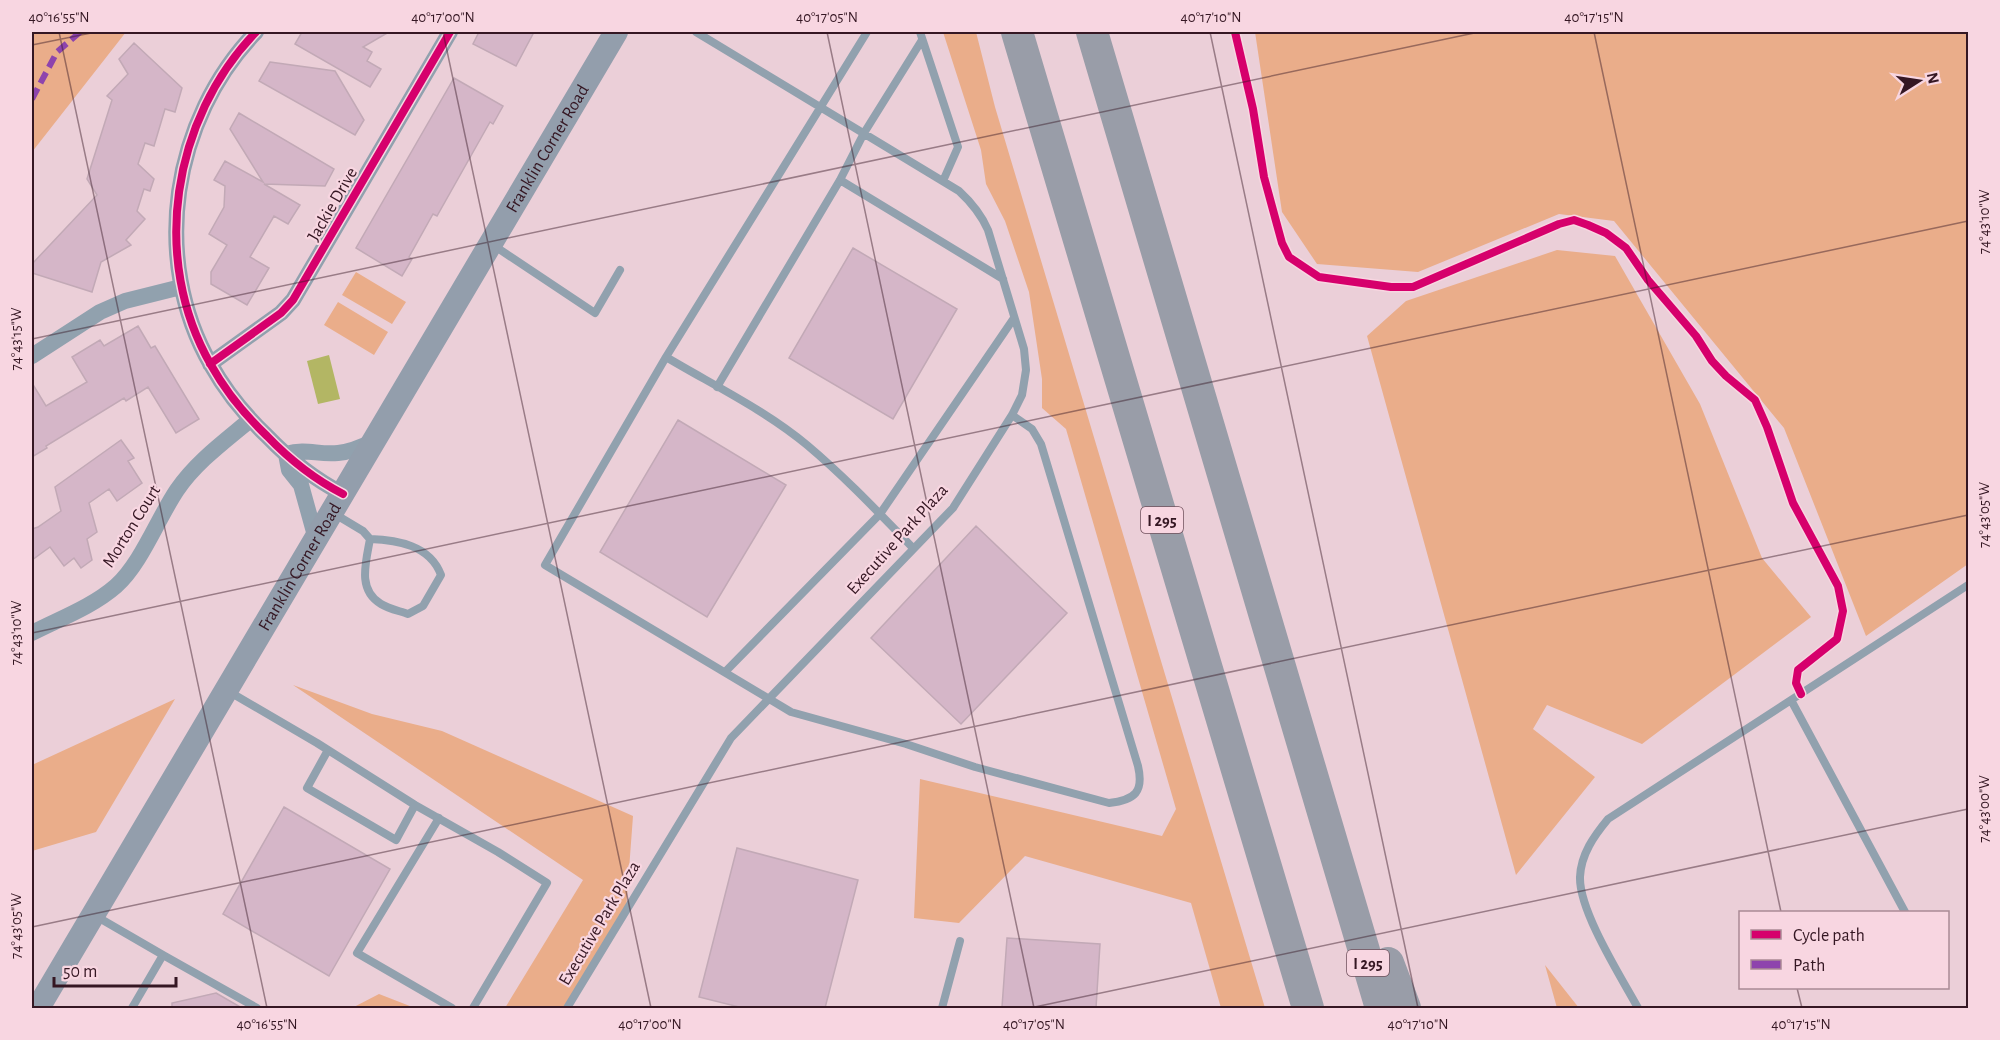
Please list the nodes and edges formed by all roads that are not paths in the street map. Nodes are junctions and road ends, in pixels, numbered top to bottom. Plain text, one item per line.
1 (256, 32) edge
2 (450, 32) edge
3 (616, 32) edge
4 (696, 32) edge
5 (867, 32) edge
6 (1017, 32) edge
7 (1092, 32) edge
8 (921, 36) edge
9 (820, 106) junction
10 (864, 133) junction
11 (840, 180) junction
12 (943, 181) junction
13 (490, 243) junction
14 (620, 270) dead end
15 (1003, 279) junction
16 (181, 287) junction
17 (1014, 318) junction
18 (32, 356) edge
19 (666, 357) junction
20 (210, 364) junction
21 (717, 387) junction
22 (1012, 415) junction
23 (250, 420) junction
24 (374, 441) junction
25 (286, 454) junction
26 (338, 503) junction
27 (880, 514) junction
28 (316, 539) junction
29 (370, 539) junction
30 (913, 548) junction
31 (1968, 585) edge
32 (32, 633) edge
33 (725, 672) junction
34 (226, 690) junction
35 (770, 699) junction
36 (1791, 700) junction
37 (328, 750) junction
38 (415, 805) junction
39 (439, 818) junction
40 (1904, 911) edge
41 (94, 914) junction
42 (1354, 917) junction
43 (960, 941) dead end
44 (163, 955) junction
45 (38, 1008) edge
46 (132, 1008) edge
47 (257, 1008) edge
48 (452, 1008) edge
49 (474, 1008) edge
50 (567, 1008) edge
51 (942, 1008) edge
52 (1308, 1008) edge
53 (1382, 1008) edge
54 (1405, 1008) edge
55 (1638, 1008) edge

1 - 16 street
2 - 20 street, Jackie Drive
3 - 13 main road, Franklin Corner Road
4 - 9 lane, Executive Park Plaza
5 - 9 lane
6 - 52 highway, I 295
7 - 42 highway, I 295
8 - 10 lane
8 - 12 lane
9 - 10 lane, Executive Park Plaza
9 - 19 lane
10 - 11 lane
10 - 12 lane, Executive Park Plaza
11 - 15 lane
11 - 21 lane
12 - 15 lane, Executive Park Plaza
13 - 14 lane
13 - 24 main road, Franklin Corner Road
15 - 17 lane, Executive Park Plaza
16 - 18 street
16 - 20 street
17 - 22 lane, Executive Park Plaza
17 - 27 lane
19 - 21 lane
19 - 33 lane
20 - 23 street
21 - 27 lane
22 - 30 lane, Executive Park Plaza
22 - 35 lane
23 - 25 street
23 - 32 street, Morton Court
24 - 25 street
24 - 26 main road, Franklin Corner Road
25 - 26 street
25 - 28 street
26 - 28 main road, Franklin Corner Road
26 - 29 lane
27 - 30 lane
27 - 33 lane
28 - 34 main road, Franklin Corner Road
29 - 29 lane
30 - 35 lane, Executive Park Plaza
31 - 36 lane
33 - 35 lane
34 - 37 lane
34 - 41 main road, Franklin Corner Road
35 - 50 lane, Executive Park Plaza
36 - 40 lane
36 - 55 lane
37 - 38 lane
37 - 38 lane
38 - 39 lane
39 - 48 lane
39 - 49 lane
41 - 44 lane
41 - 45 main road, Franklin Corner Road
42 - 53 highway, I 295
42 - 54 highway
43 - 51 lane
44 - 46 lane
44 - 47 lane

